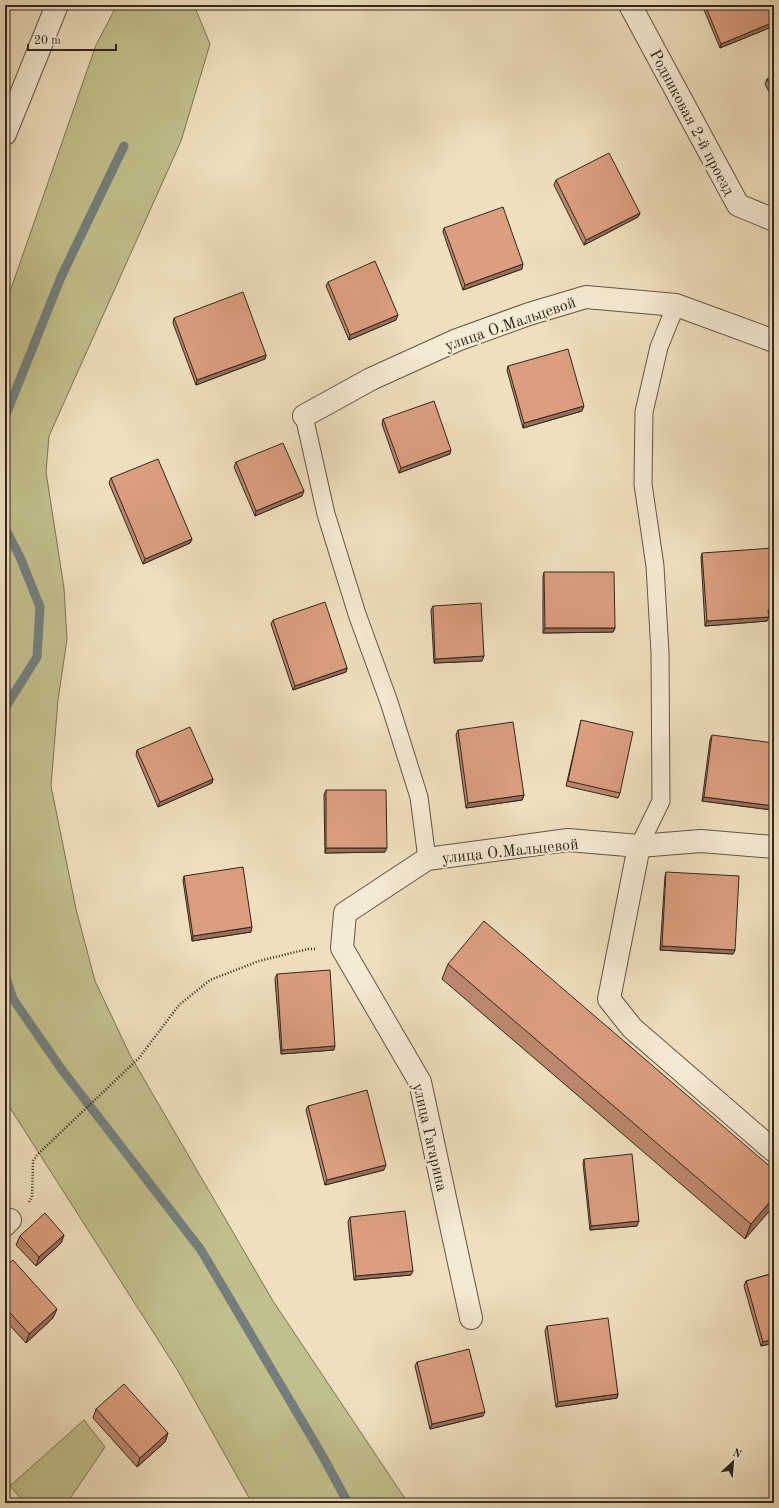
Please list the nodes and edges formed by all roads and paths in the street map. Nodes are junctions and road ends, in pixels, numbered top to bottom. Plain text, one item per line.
1 (57, 5) edge
2 (630, 5) edge
3 (5, 134) edge
4 (774, 220) edge
5 (676, 305) junction
6 (774, 341) edge
7 (304, 416) joint
8 (639, 846) junction
9 (774, 847) edge
10 (427, 859) junction
11 (342, 948) junction
12 (774, 1151) edge
13 (8, 1223) edge
14 (471, 1318) dead end

1 - 3 street
2 - 4 street, Родниковая 2-й проезд
5 - 6 street, улица О.Мальцевой
5 - 7 street, улица О.Мальцевой
5 - 8 lane
7 - 10 lane
8 - 9 street, улица О.Мальцевой
8 - 10 street, улица О.Мальцевой
8 - 12 street
10 - 11 street, улица О.Мальцевой
11 - 13 path
11 - 14 street, улица Гагарина

